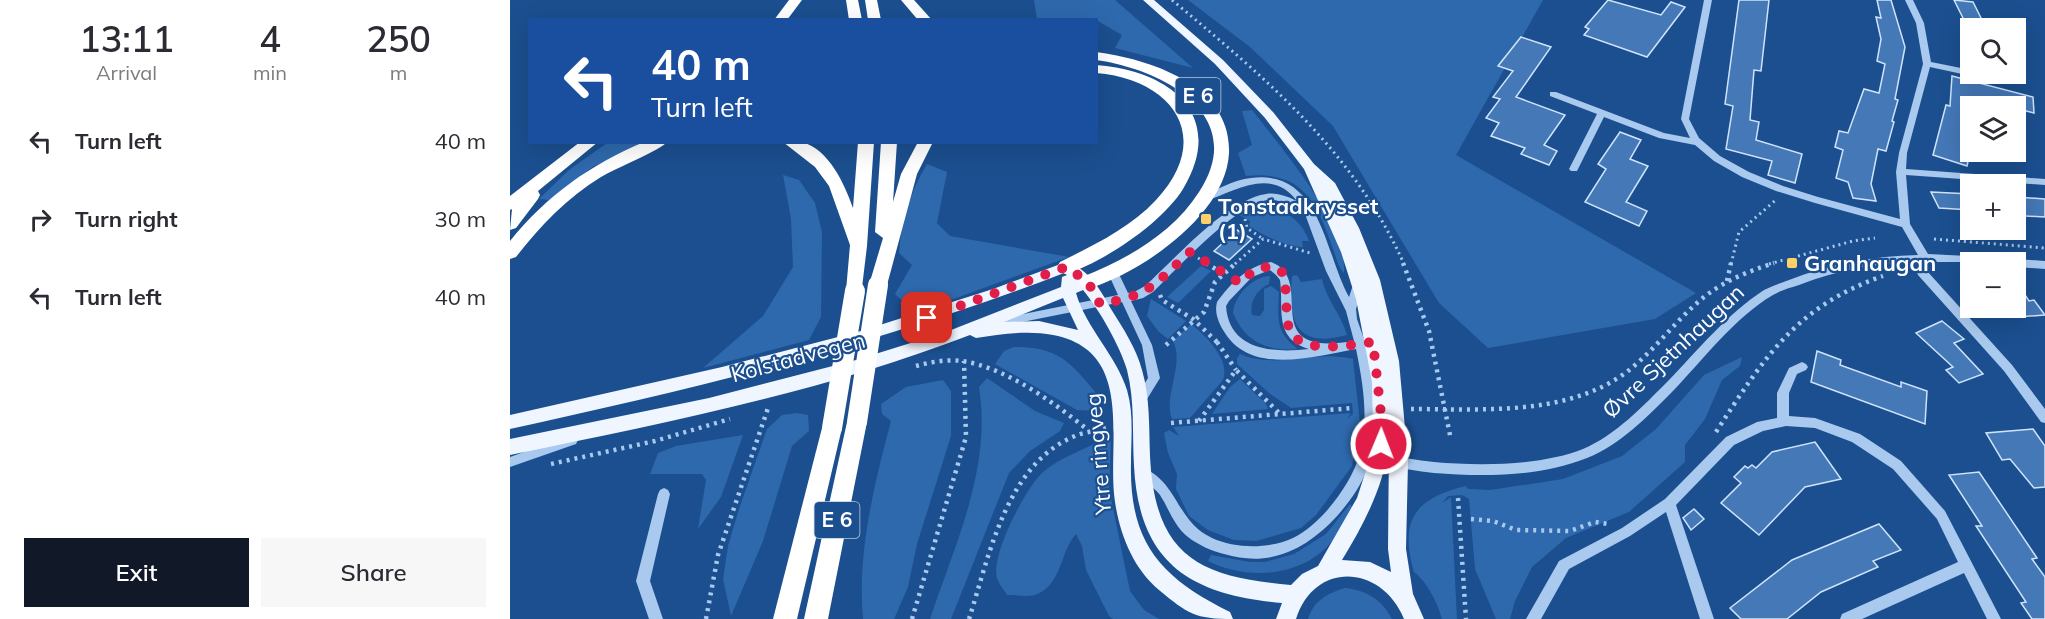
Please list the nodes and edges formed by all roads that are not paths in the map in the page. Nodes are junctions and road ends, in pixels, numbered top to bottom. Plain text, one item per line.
1 (796, 0) edge
2 (852, 0) edge
3 (871, 0) edge
4 (906, 0) edge
5 (1148, 0) edge
6 (1708, 0) edge
7 (1909, 0) edge
8 (782, 18) edge
9 (856, 18) edge
10 (875, 18) edge
11 (924, 18) edge
12 (1098, 56) edge
13 (1927, 64) junction
14 (1098, 69) edge
15 (1960, 71) edge
16 (1553, 94) dead end
17 (1601, 114) junction
18 (1697, 142) junction
19 (588, 144) edge
20 (655, 144) edge
21 (794, 144) edge
22 (866, 144) edge
23 (889, 144) edge
24 (925, 144) edge
25 (1309, 166) junction
26 (1574, 169) dead end
27 (1901, 172) junction
28 (544, 179) junction
29 (2045, 182) edge
30 (1203, 200) junction
31 (510, 204) edge
32 (1310, 212) junction
33 (510, 224) edge
34 (1905, 224) junction
35 (860, 248) junction
36 (510, 253) edge
37 (1924, 256) junction
38 (1960, 259) edge
39 (2026, 264) edge
40 (2045, 265) edge
41 (1066, 267) junction
42 (1113, 273) junction
43 (1088, 282) junction
44 (1359, 282) junction
45 (878, 285) junction
46 (1067, 290) junction
47 (1126, 300) junction
48 (1100, 304) junction
49 (1075, 307) junction
50 (1351, 311) junction
51 (958, 334) junction
52 (1374, 342) junction
53 (1332, 347) junction
54 (1100, 353) junction
55 (1802, 367) dead end
56 (1139, 401) junction
57 (2045, 418) edge
58 (510, 422) edge
59 (1783, 422) junction
60 (600, 429) junction
61 (510, 447) edge
62 (510, 462) edge
63 (1371, 462) junction
64 (1399, 462) junction
65 (1143, 474) junction
66 (664, 494) dead end
67 (1669, 503) junction
68 (1965, 566) junction
69 (1326, 569) junction
70 (1294, 595) junction
71 (1404, 597) junction
72 (656, 619) edge
73 (786, 619) edge
74 (816, 619) edge
75 (1223, 619) edge
76 (1286, 619) edge
77 (1414, 619) edge
78 (1533, 619) edge
79 (1707, 619) edge
80 (1847, 619) edge
81 (1994, 619) edge

1 - 8 highway
2 - 9 highway
3 - 10 highway
4 - 11 highway
5 - 25 main road
6 - 18 street
7 - 13 street
12 - 30 highway, E 6
13 - 15 street
13 - 27 street
14 - 41 highway, E 6
16 - 17 street
17 - 18 street
17 - 26 street
18 - 34 street
19 - 28 highway
20 - 36 highway
21 - 35 highway
22 - 35 highway, E 6
23 - 45 highway, E 6
24 - 45 highway, E 6
25 - 44 main road
25 - 52 main road
27 - 29 street
27 - 34 street
28 - 31 highway
28 - 33 highway
30 - 32 street
30 - 42 highway, E 6
32 - 47 street
32 - 50 street
34 - 37 street
35 - 73 highway, E 6, bridge
37 - 38 street, Øvre Sjetnhaugan
37 - 57 street
37 - 64 street, Øvre Sjetnhaugan
39 - 40 street
41 - 43 main road, Ytre ringveg
41 - 46 main road, Ytre ringveg
41 - 58 main road, Kolstadvegen
42 - 43 highway, E 6
42 - 47 street, Ytre ringveg
43 - 46 main road, Kolstadvegen
43 - 48 main road, Ytre ringveg
44 - 50 street
44 - 52 main road
45 - 74 highway, E 6, bridge
46 - 49 main road, Ytre ringveg
46 - 51 main road, Kolstadvegen
47 - 48 street
47 - 56 street, Ytre ringveg
48 - 49 street
48 - 56 main road, Ytre ringveg
49 - 51 street
49 - 54 main road, Ytre ringveg
50 - 52 street
51 - 54 main road, Ytre ringveg
51 - 60 main road, Kolstadvegen
52 - 53 street
52 - 63 main road
52 - 64 main road
53 - 53 street
54 - 75 main road, Ytre ringveg
55 - 59 street
56 - 65 main road, Ytre ringveg
59 - 67 street
59 - 68 street
60 - 61 main road, Kolstadvegen
60 - 62 street
63 - 64 street, Øvre Sjetnhaugan
63 - 65 street
63 - 69 main road
64 - 71 main road
65 - 70 main road, Ytre ringveg
66 - 72 street
67 - 78 street
67 - 79 street
68 - 80 street
68 - 81 street
69 - 70 main road
69 - 71 main road
70 - 76 main road
71 - 77 main road

